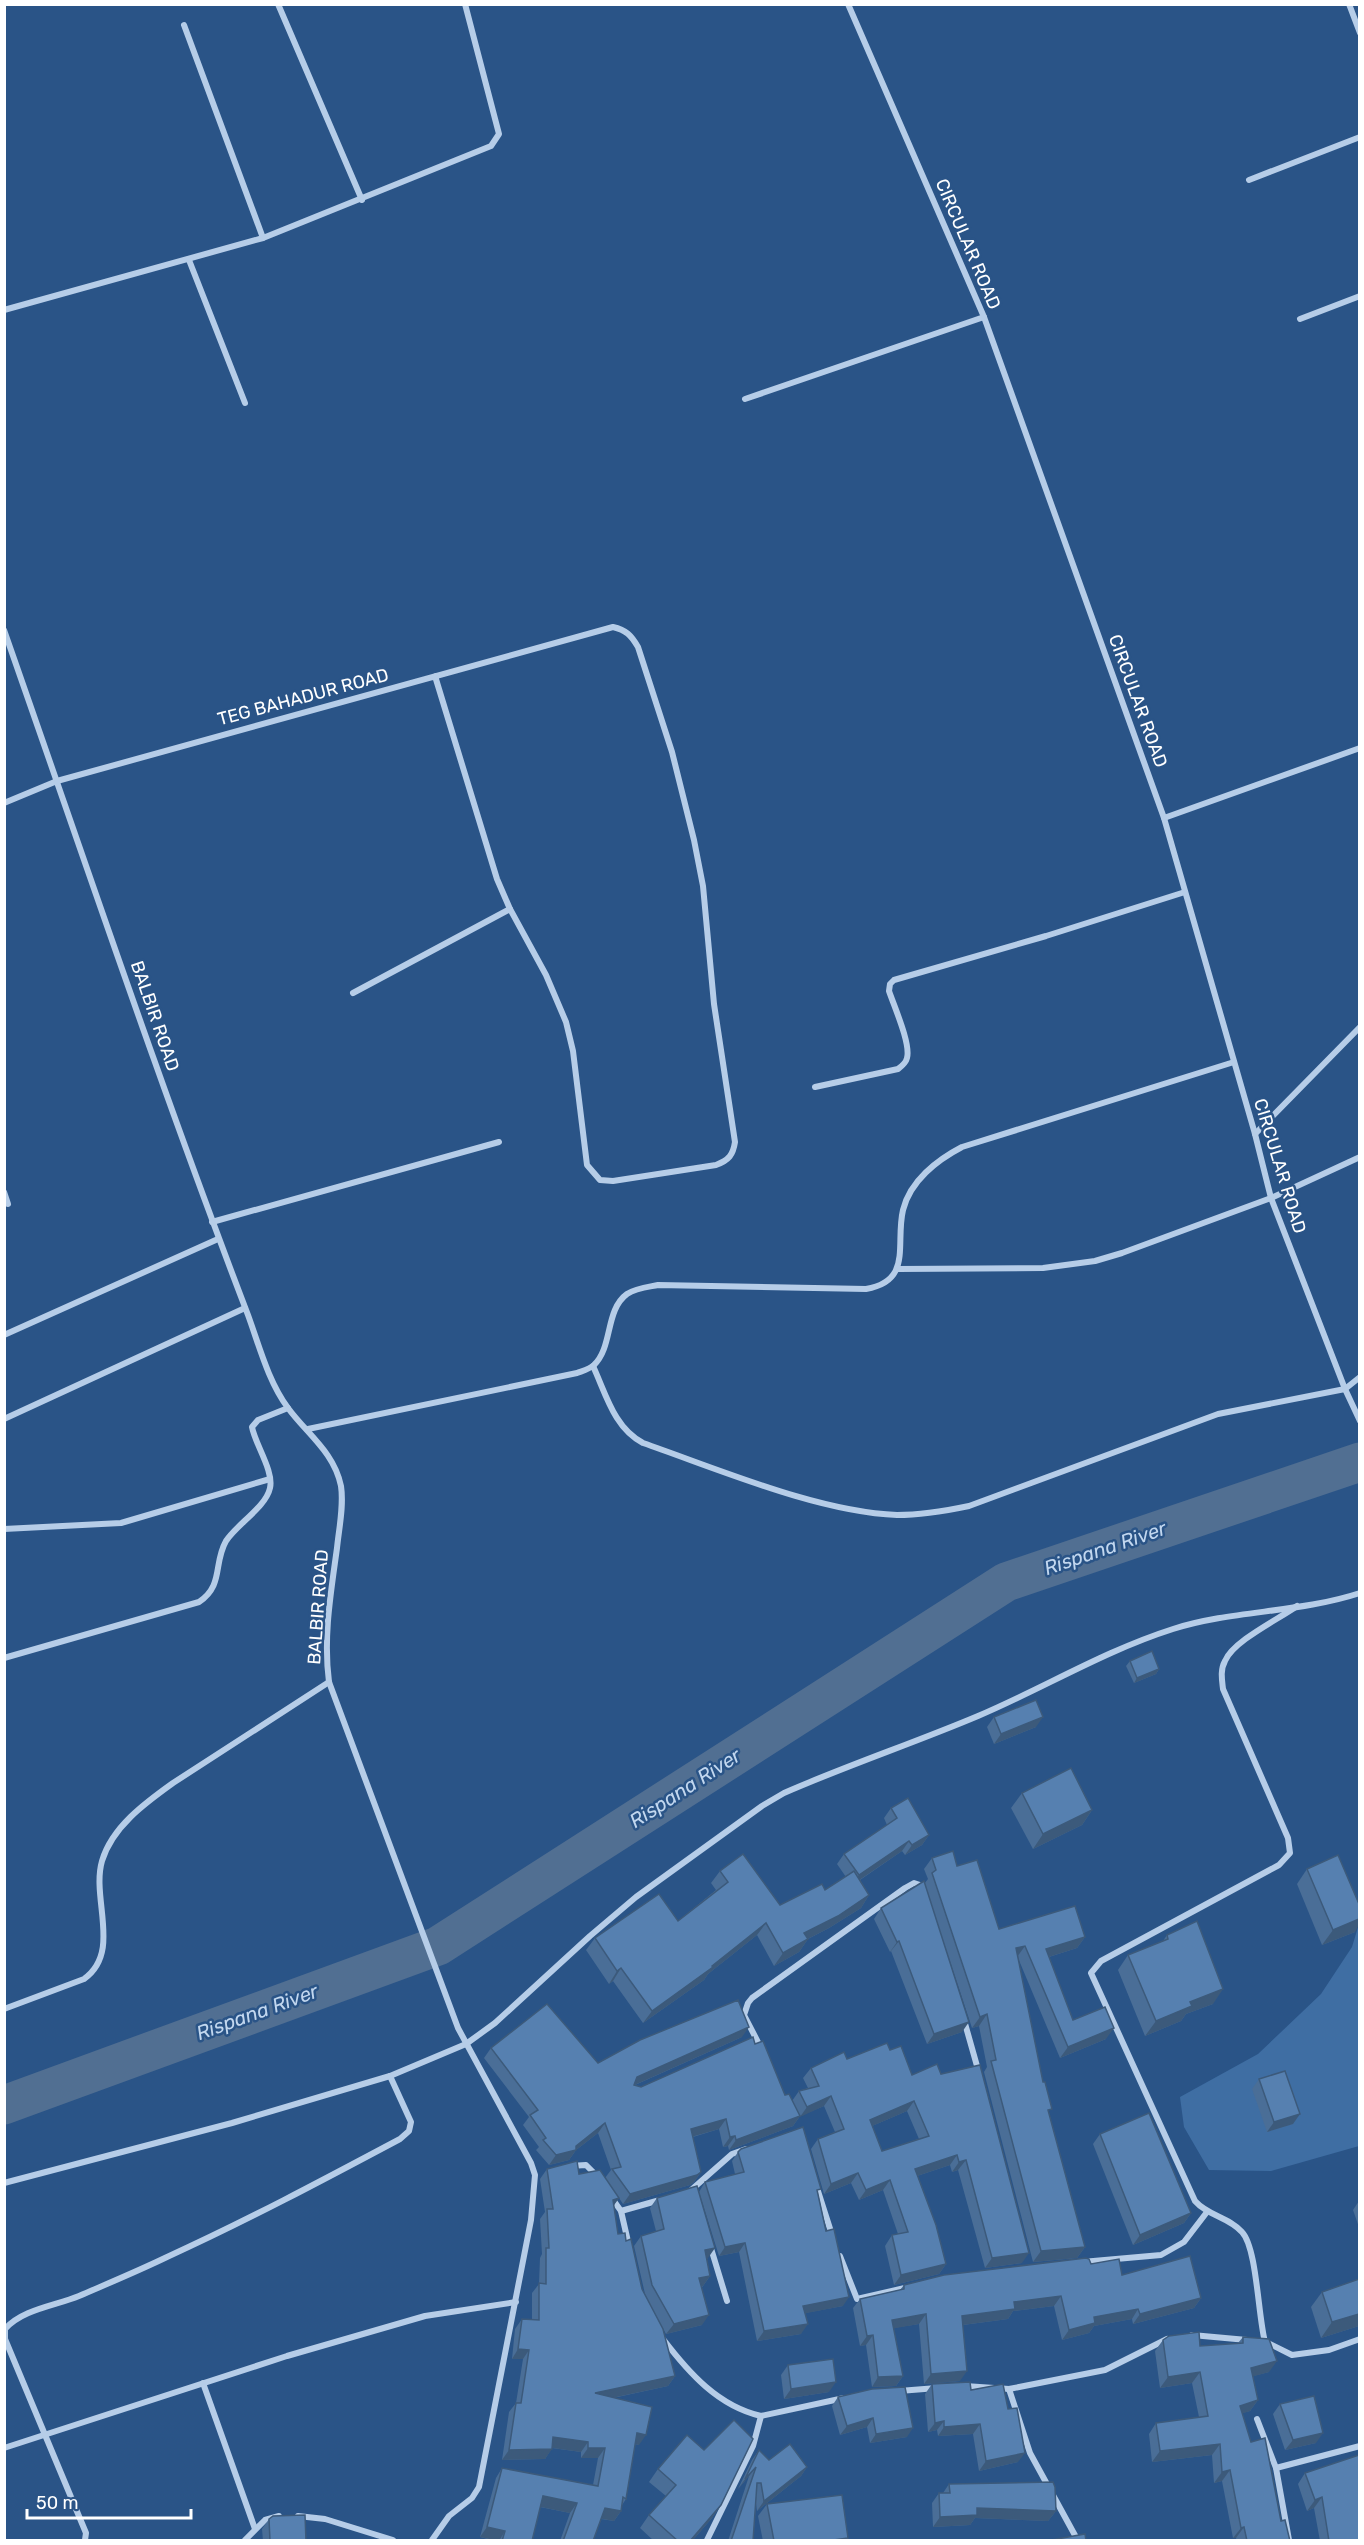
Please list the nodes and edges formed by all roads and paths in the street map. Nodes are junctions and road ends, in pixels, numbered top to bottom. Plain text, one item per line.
1 (278, 4) edge
2 (465, 4) edge
3 (848, 4) edge
4 (1349, 4) edge
5 (184, 25) dead end
6 (1359, 33) edge
7 (1359, 137) edge
8 (1249, 180) dead end
9 (362, 200) junction
10 (263, 238) junction
11 (189, 260) junction
12 (1359, 296) edge
13 (4, 310) edge
14 (984, 317) junction
15 (1300, 319) dead end
16 (745, 399) dead end
17 (245, 403) dead end
18 (4, 630) edge
19 (435, 676) junction
20 (1359, 748) edge
21 (57, 781) junction
22 (4, 803) edge
23 (1164, 818) junction
24 (1185, 892) junction
25 (510, 909) junction
26 (353, 993) dead end
27 (1359, 1027) edge
28 (1234, 1062) junction
29 (815, 1087) dead end
30 (1255, 1134) junction
31 (499, 1142) dead end
32 (1359, 1157) edge
33 (4, 1192) edge
34 (1271, 1198) junction
35 (8, 1204) dead end
36 (212, 1222) junction
37 (218, 1239) junction
38 (898, 1269) junction
39 (245, 1308) junction
40 (4, 1335) edge
41 (593, 1366) junction
42 (1359, 1377) edge
43 (1345, 1389) junction
44 (288, 1408) junction
45 (4, 1419) edge
46 (1359, 1421) edge
47 (308, 1429) junction
48 (270, 1479) junction
49 (4, 1529) edge
50 (1359, 1593) edge
51 (1298, 1606) junction
52 (4, 1658) edge
53 (329, 1682) junction
54 (925, 1899) edge
55 (4, 2009) edge
56 (961, 2012) edge
57 (755, 2037) junction
58 (745, 2041) edge
59 (465, 2044) junction
60 (765, 2057) edge
61 (390, 2076) junction
62 (981, 2083) edge
63 (752, 2147) edge
64 (567, 2167) edge
65 (546, 2173) edge
66 (535, 2175) junction
67 (815, 2181) edge
68 (4, 2183) edge
69 (602, 2183) edge
70 (693, 2190) junction
71 (608, 2192) edge
72 (682, 2193) edge
73 (672, 2196) edge
74 (695, 2198) edge
75 (621, 2211) junction
76 (1207, 2212) junction
77 (707, 2236) edge
78 (835, 2243) edge
79 (838, 2253) edge
80 (631, 2254) edge
81 (1073, 2263) edge
82 (914, 2286) edge
83 (727, 2301) dead end
84 (516, 2302) junction
85 (659, 2333) edge
86 (1188, 2335) edge
87 (1172, 2336) edge
88 (1359, 2339) edge
89 (1265, 2342) junction
90 (203, 2383) junction
91 (947, 2387) edge
92 (956, 2387) edge
93 (1010, 2389) junction
94 (888, 2392) edge
95 (853, 2396) edge
96 (761, 2416) junction
97 (1257, 2419) dead end
98 (44, 2435) junction
99 (1359, 2446) edge
100 (4, 2448) edge
101 (1276, 2468) junction
102 (255, 2529) junction
103 (1077, 2540) edge
104 (85, 2541) edge
105 (245, 2541) edge
106 (393, 2541) edge
107 (432, 2541) edge
108 (707, 2541) edge
109 (1290, 2541) edge

1 - 9 street
2 - 9 street
3 - 14 street, CIRCULAR ROAD
4 - 6 street
5 - 10 street
7 - 8 street
9 - 10 street
10 - 11 street
11 - 13 street
11 - 17 street
12 - 15 street
14 - 16 street
14 - 23 street, CIRCULAR ROAD
18 - 21 street, BALBIR ROAD
19 - 21 street, TEG BAHADUR ROAD
19 - 25 street
19 - 25 street, TEG BAHADUR ROAD
20 - 23 street
21 - 22 street, TEG BAHADUR ROAD
21 - 36 street, BALBIR ROAD
23 - 24 street, CIRCULAR ROAD
24 - 28 street, CIRCULAR ROAD
24 - 29 street
25 - 26 street
27 - 30 street
28 - 30 street, CIRCULAR ROAD
28 - 38 street
30 - 34 street, CIRCULAR ROAD
31 - 36 street
32 - 34 street
33 - 35 street
34 - 38 street
34 - 43 street, CIRCULAR ROAD
36 - 37 street, BALBIR ROAD
37 - 39 street, BALBIR ROAD
37 - 40 street
38 - 41 street
39 - 44 street, BALBIR ROAD
39 - 45 street
41 - 43 street
41 - 47 street
42 - 43 street
43 - 46 street, CIRCULAR ROAD
44 - 47 street, BALBIR ROAD
44 - 48 street
47 - 53 street, BALBIR ROAD
48 - 49 street
48 - 52 street
50 - 51 street
51 - 59 street
51 - 76 street
53 - 55 street
53 - 59 street, BALBIR ROAD
54 - 57 street
56 - 62 street
57 - 58 street
57 - 60 street
59 - 61 street
59 - 66 street, BALBIR ROAD
61 - 68 street
61 - 98 street
63 - 70 street
64 - 69 street
65 - 66 street
66 - 84 street
67 - 78 street
70 - 72 street
70 - 74 street
71 - 75 street
73 - 75 street
75 - 80 street
76 - 81 street
76 - 89 street
77 - 83 street
79 - 82 street
84 - 90 street
84 - 107 street
85 - 96 street
86 - 89 street
87 - 93 street
88 - 89 street
90 - 98 street
90 - 102 street
91 - 94 street
92 - 93 street
93 - 103 street
95 - 96 street
96 - 108 street
97 - 101 street
98 - 100 street
98 - 104 street
99 - 101 street
101 - 109 street
102 - 105 street
102 - 106 street

